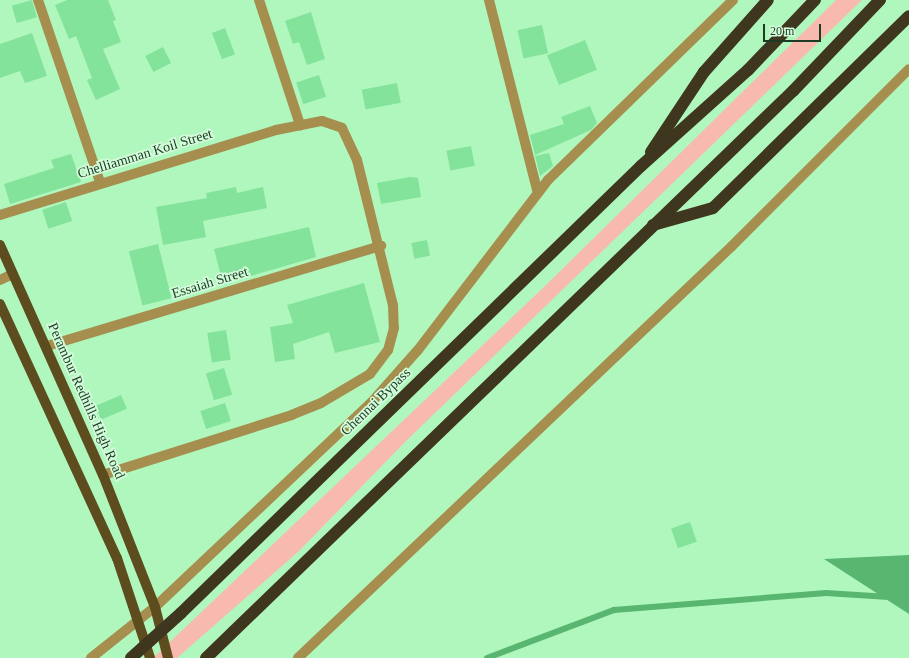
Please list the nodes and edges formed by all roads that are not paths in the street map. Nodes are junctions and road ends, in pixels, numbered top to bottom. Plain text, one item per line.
1 (38, 0) edge
2 (259, 0) edge
3 (489, 0) edge
4 (733, 0) edge
5 (768, 0) edge
6 (815, 0) edge
7 (880, 0) edge
8 (909, 16) edge
9 (909, 69) edge
10 (300, 125) junction
11 (641, 166) junction
12 (100, 182) junction
13 (538, 193) junction
14 (0, 215) edge
15 (651, 226) junction
16 (0, 245) edge
17 (381, 246) junction
18 (13, 274) junction
19 (0, 280) edge
20 (0, 304) edge
21 (46, 346) junction
22 (103, 475) junction
23 (155, 607) junction
24 (139, 618) junction
25 (91, 658) edge
26 (131, 658) edge
27 (150, 658) edge
28 (168, 658) edge
29 (206, 658) edge
30 (298, 658) edge

1 - 12 street
2 - 10 street
3 - 13 street
4 - 13 street
5 - 11 highway
6 - 11 highway
7 - 15 highway
8 - 15 highway
9 - 30 street
10 - 12 street, Chelliamman Koil Street
10 - 17 street, Chelliamman Koil Street
11 - 26 highway, Chennai Bypass, bridge
12 - 14 street, Chelliamman Koil Street
13 - 23 street
15 - 29 highway
16 - 18 main road, Perambur Redhills High Road
17 - 21 street, Essaiah Street
17 - 22 street, Chelliamman Koil Street
18 - 19 street
18 - 21 main road, Perambur Redhills High Road
20 - 24 main road
21 - 22 main road, Perambur Redhills High Road
22 - 23 main road, Perambur Redhills High Road
23 - 24 street
23 - 28 main road, Perambur Redhills High Road
24 - 25 street
24 - 27 main road

